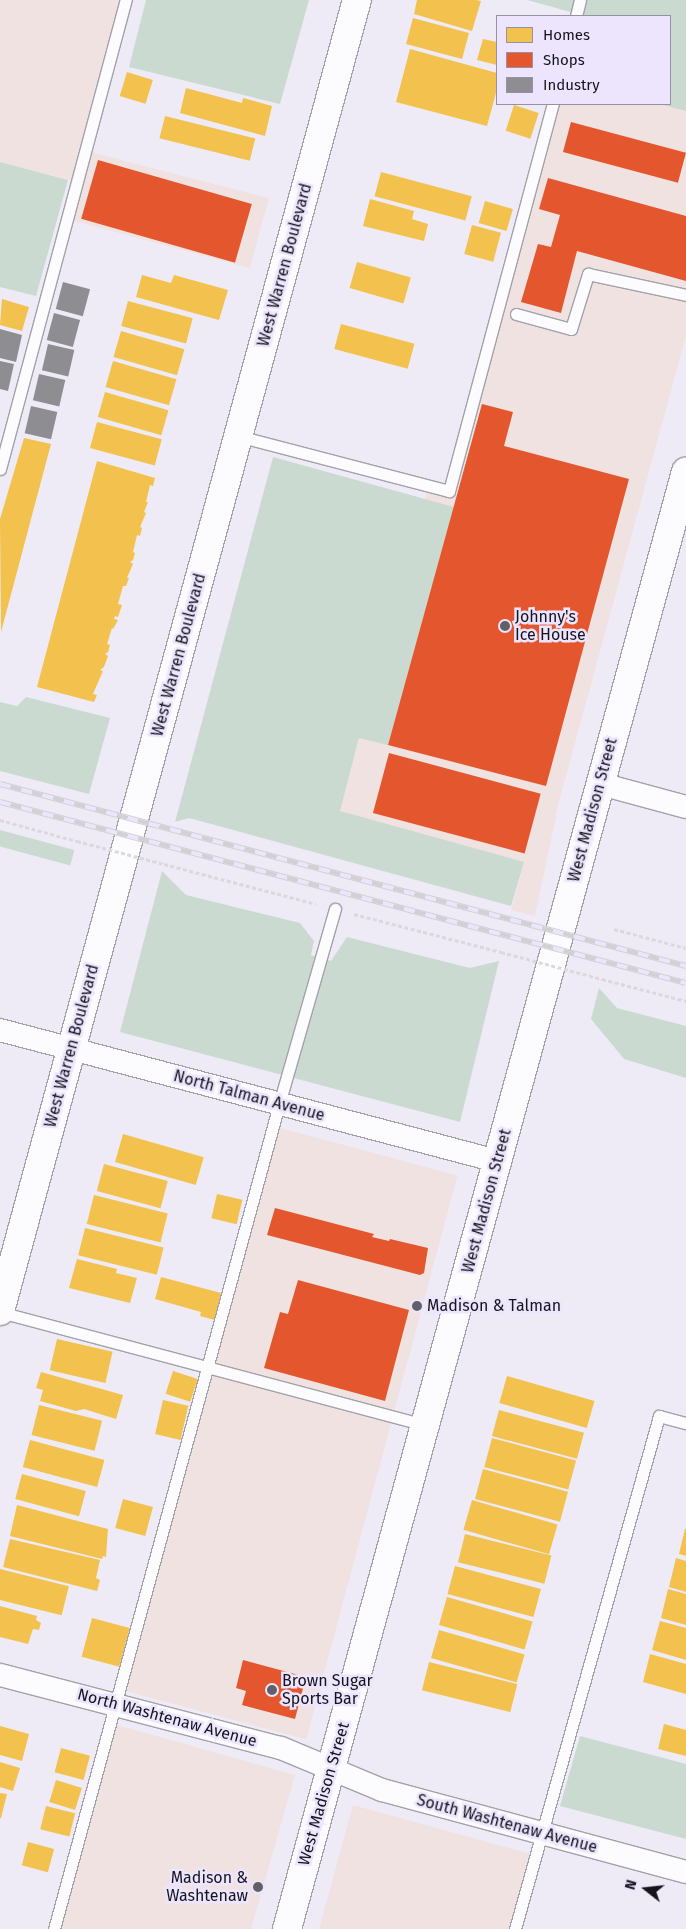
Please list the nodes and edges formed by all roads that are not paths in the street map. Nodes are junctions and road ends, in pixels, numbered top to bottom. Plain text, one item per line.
1 (126, 0) edge
2 (357, 0) edge
3 (580, 0) edge
4 (576, 15) edge
5 (553, 105) edge
6 (686, 295) edge
7 (516, 314) dead end
8 (238, 436) junction
9 (0, 469) edge
10 (686, 472) edge
11 (601, 784) junction
12 (686, 807) edge
13 (335, 909) dead end
14 (0, 1030) edge
15 (72, 1049) junction
16 (279, 1104) junction
17 (497, 1161) junction
18 (4, 1282) edge
19 (0, 1311) edge
20 (207, 1367) junction
21 (686, 1423) edge
22 (425, 1425) junction
23 (0, 1675) edge
24 (115, 1705) junction
25 (331, 1769) junction
26 (541, 1833) junction
27 (686, 1872) edge
28 (54, 1929) edge
29 (286, 1929) edge
30 (515, 1929) edge

1 - 9 lane
2 - 8 main road, West Warren Boulevard
3 - 4 lane
5 - 8 lane
6 - 7 lane
8 - 15 main road, West Warren Boulevard
10 - 11 main road, West Madison Street
11 - 12 street
11 - 17 main road, West Madison Street
13 - 16 lane
14 - 15 street, North Talman Avenue
15 - 16 street, North Talman Avenue
15 - 18 main road, West Warren Boulevard
16 - 17 street, North Talman Avenue
16 - 20 lane
17 - 22 main road, West Madison Street
18 - 19 main road, West Warren Boulevard
19 - 20 lane
20 - 22 lane
20 - 24 lane
21 - 26 lane
22 - 25 main road, West Madison Street
23 - 24 street, North Washtenaw Avenue
24 - 25 street, North Washtenaw Avenue
24 - 28 lane
25 - 26 street, South Washtenaw Avenue
25 - 29 main road, West Madison Street
26 - 27 street, South Washtenaw Avenue
26 - 30 lane

